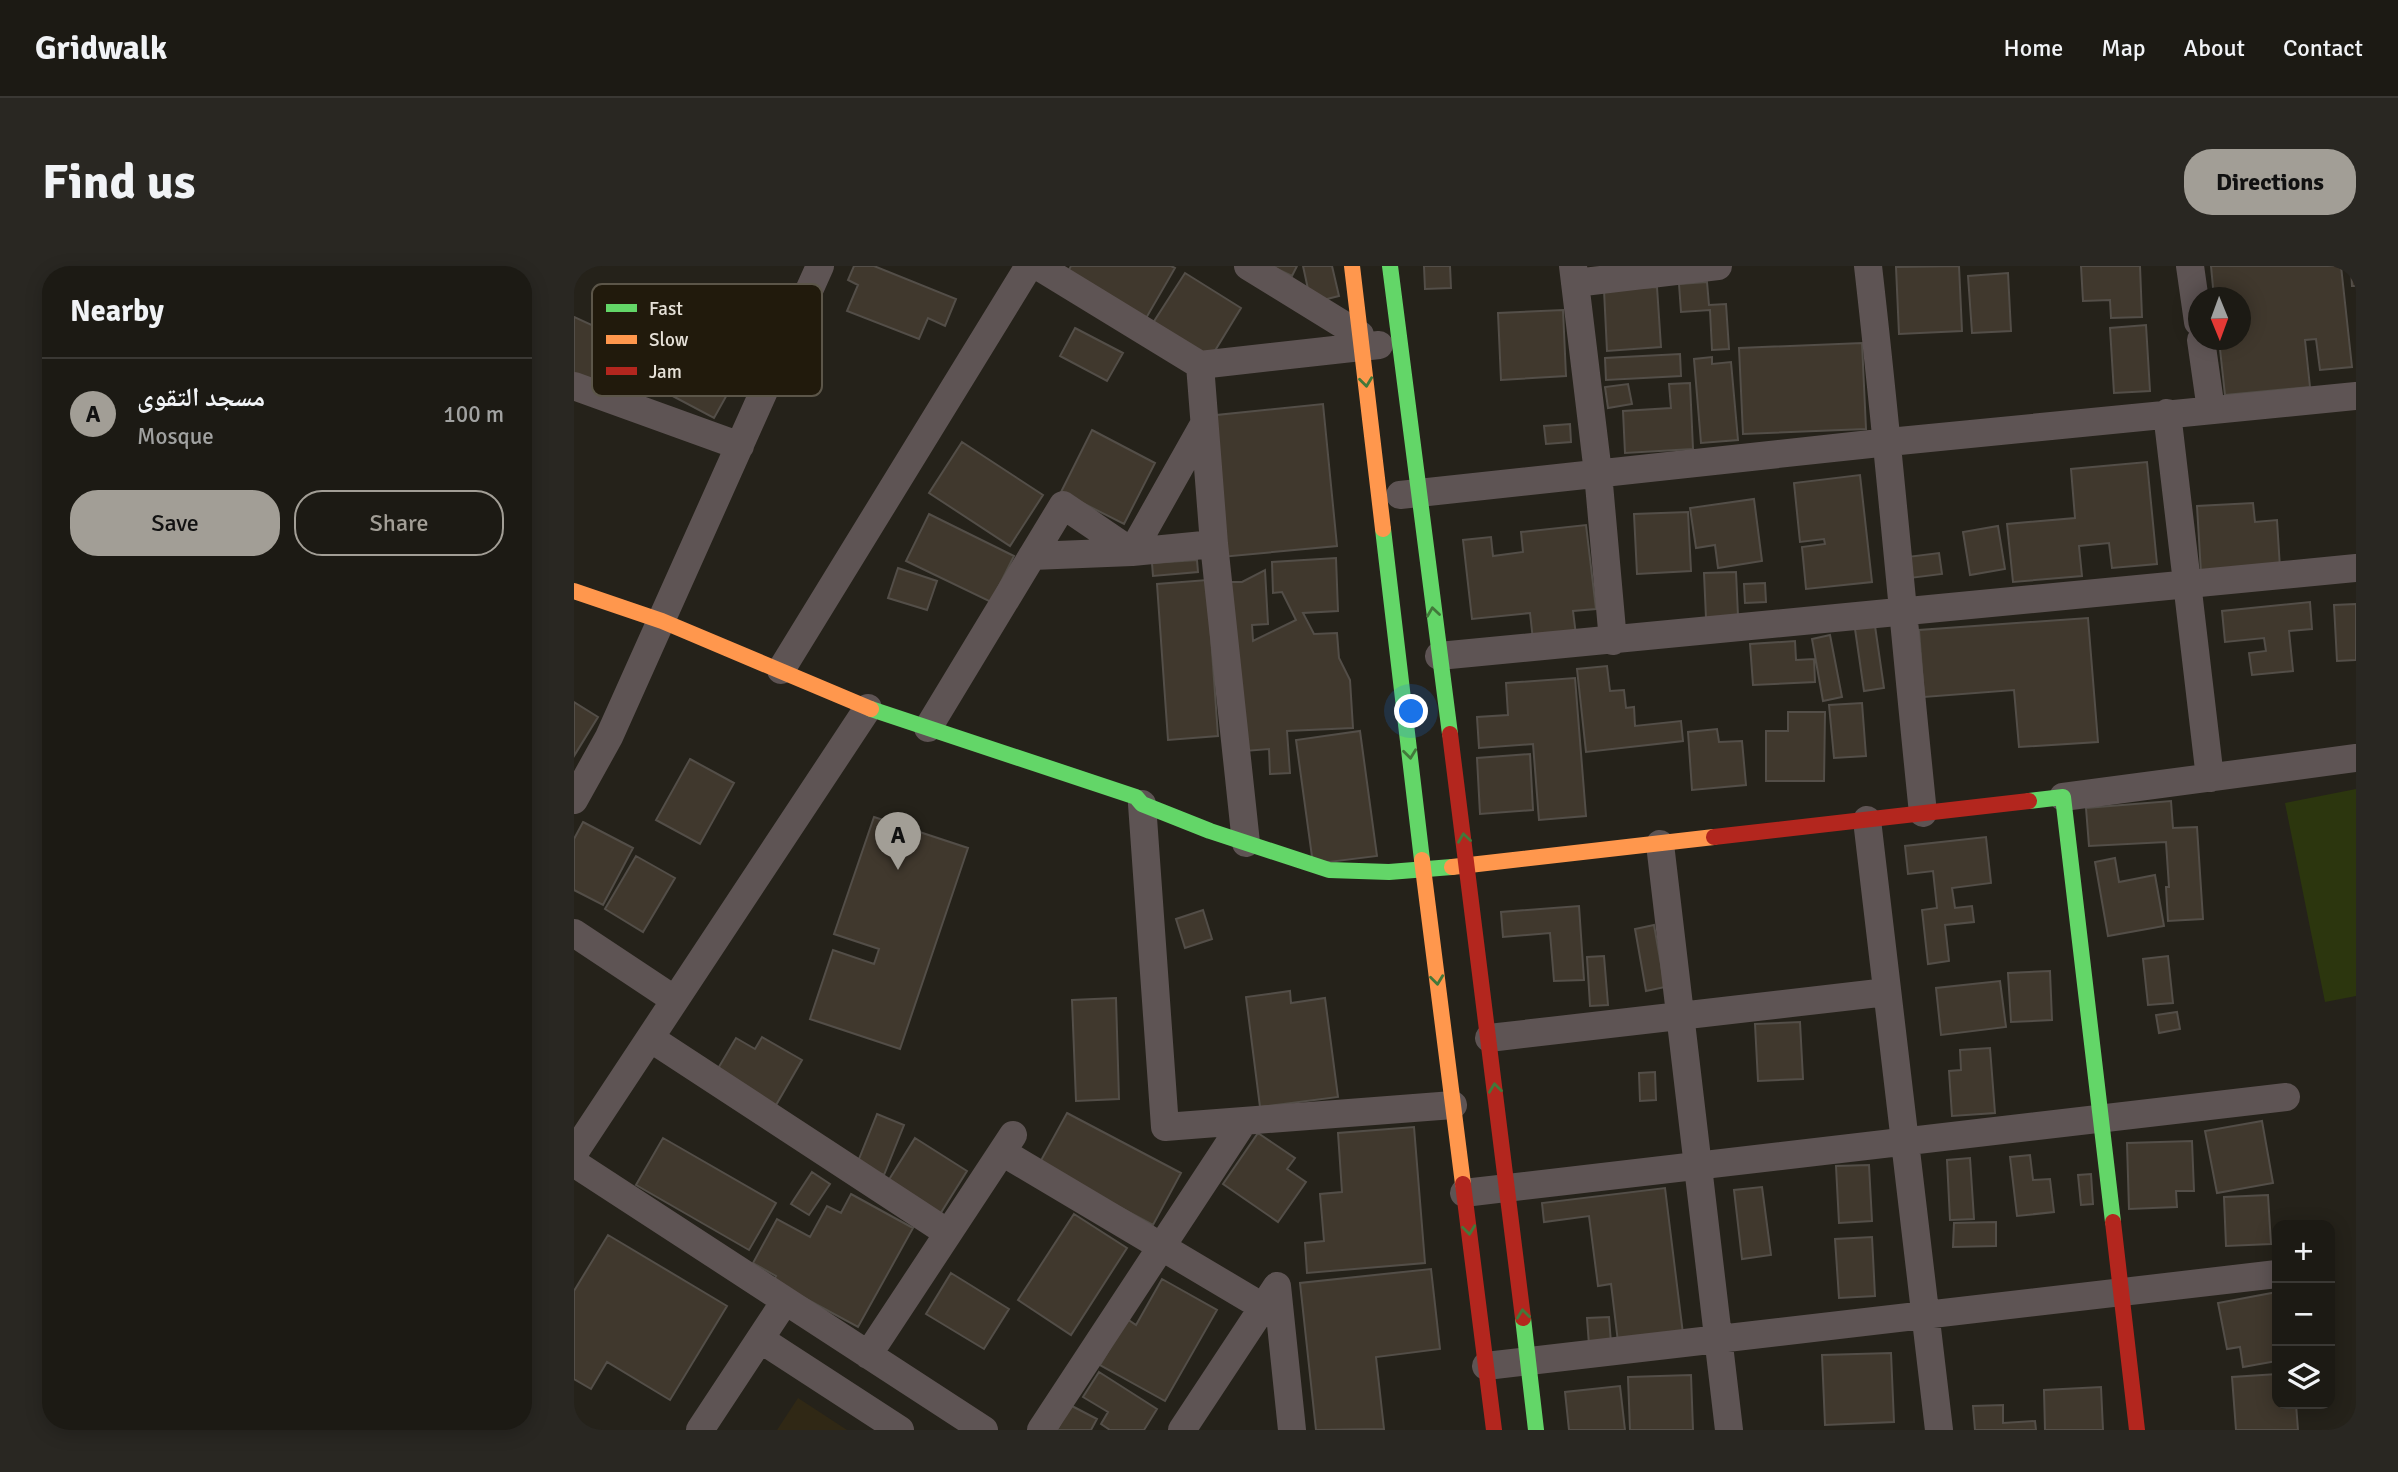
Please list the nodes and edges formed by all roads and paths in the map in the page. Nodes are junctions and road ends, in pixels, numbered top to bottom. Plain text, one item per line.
1 (820, 266) edge
2 (1029, 266) edge
3 (1038, 266) edge
4 (1248, 266) edge
5 (1353, 266) edge
6 (1390, 266) edge
7 (1718, 266) edge
8 (1868, 266) edge
9 (2190, 266) edge
10 (1574, 274) edge
11 (812, 284) edge
12 (2193, 287) edge
13 (1361, 341) junction
14 (1399, 342) junction
15 (2202, 350) edge
16 (1200, 365) junction
17 (574, 386) edge
18 (592, 393) edge
19 (602, 396) edge
20 (762, 396) edge
21 (2356, 396) edge
22 (2211, 410) junction
23 (2167, 413) junction
24 (1204, 424) junction
25 (1889, 442) junction
26 (740, 446) junction
27 (1598, 472) junction
28 (1417, 492) junction
29 (1380, 499) junction
30 (1214, 544) junction
31 (1132, 552) junction
32 (1032, 556) junction
33 (2356, 568) edge
34 (2188, 584) junction
35 (574, 591) edge
36 (1903, 613) junction
37 (662, 621) junction
38 (1614, 641) junction
39 (1439, 656) junction
40 (781, 670) junction
41 (868, 708) junction
42 (928, 728) junction
43 (2356, 758) edge
44 (2210, 778) junction
45 (2063, 797) junction
46 (574, 800) edge
47 (1142, 804) junction
48 (1923, 813) junction
49 (1867, 820) junction
50 (1246, 843) junction
51 (1660, 844) junction
52 (1468, 866) junction
53 (1423, 870) junction
54 (574, 933) edge
55 (1887, 992) junction
56 (675, 1000) junction
57 (1681, 1016) junction
58 (650, 1038) junction
59 (1489, 1038) junction
60 (2287, 1097) dead end
61 (1453, 1105) junction
62 (2101, 1119) junction
63 (1244, 1121) junction
64 (1905, 1142) junction
65 (574, 1153) edge
66 (574, 1163) edge
67 (1698, 1165) junction
68 (1507, 1187) junction
69 (1464, 1193) junction
70 (948, 1233) junction
71 (1162, 1247) junction
72 (2272, 1275) edge
73 (2121, 1292) junction
74 (785, 1301) junction
75 (1264, 1307) junction
76 (1925, 1315) junction
77 (760, 1339) junction
78 (1718, 1339) junction
79 (869, 1355) junction
80 (1529, 1361) junction
81 (1486, 1366) junction
82 (699, 1430) edge
83 (900, 1430) edge
84 (984, 1430) edge
85 (1041, 1430) edge
86 (1182, 1430) edge
87 (1292, 1430) edge
88 (1494, 1430) edge
89 (1536, 1430) edge
90 (1729, 1430) edge
91 (1939, 1430) edge
92 (2137, 1430) edge

1 - 11 street
2 - 40 street
3 - 16 street
4 - 13 street
5 - 13 street
6 - 14 street
7 - 10 street
8 - 25 street
9 - 12 street
10 - 27 street
13 - 14 street
13 - 16 street
13 -> 29 street
14 - 28 street
15 - 22 street
16 - 24 street
17 - 18 street
19 - 26 street
20 - 26 street
21 - 22 street
22 - 23 street
23 - 25 street
23 - 34 street
24 - 30 street
24 - 31 street
25 - 27 street
25 - 36 street
26 - 37 street
27 - 28 street
27 - 38 street
28 - 29 street
39 -> 28 street
29 -> 53 street
30 - 31 street
30 - 50 street
31 - 32 street
31 - 32 street
32 - 42 street
33 - 34 street
34 - 36 street
34 - 44 street
35 - 37 street
36 - 38 street
36 - 48 street
37 - 40 street
37 - 46 street
38 - 39 street
52 -> 39 street
40 - 41 street
41 - 42 street
41 - 56 street
42 - 47 street
43 - 44 street
44 - 45 street
45 - 48 street
45 - 62 street
47 - 50 street
47 - 63 street
48 - 49 street
49 - 51 street
49 - 55 street
50 - 53 street
51 - 52 street
51 - 57 street
52 - 53 street
52 - 59 street
53 -> 61 street
54 - 56 street
55 - 57 street
55 - 64 street
56 - 58 street
57 - 59 street
57 - 67 street
58 - 65 street
58 - 70 street
68 -> 59 street
60 - 62 street
61 - 63 street
61 - 69 street
62 - 64 street
62 - 73 street
63 - 71 street
64 - 67 street
64 - 76 street
66 - 74 street
67 - 68 street
67 - 78 street
68 - 69 street
80 -> 68 street
69 -> 81 street
70 - 71 street
70 - 79 street
71 - 75 street
71 - 85 street
72 - 73 street
73 - 76 street
73 - 92 street
74 - 77 street
74 - 79 street
75 - 86 street
75 - 87 street
76 - 78 street
76 - 91 street
77 - 82 street
77 - 83 street
78 - 80 street
78 - 90 street
79 - 84 street
80 - 81 street
80 - 89 street
81 - 88 street

